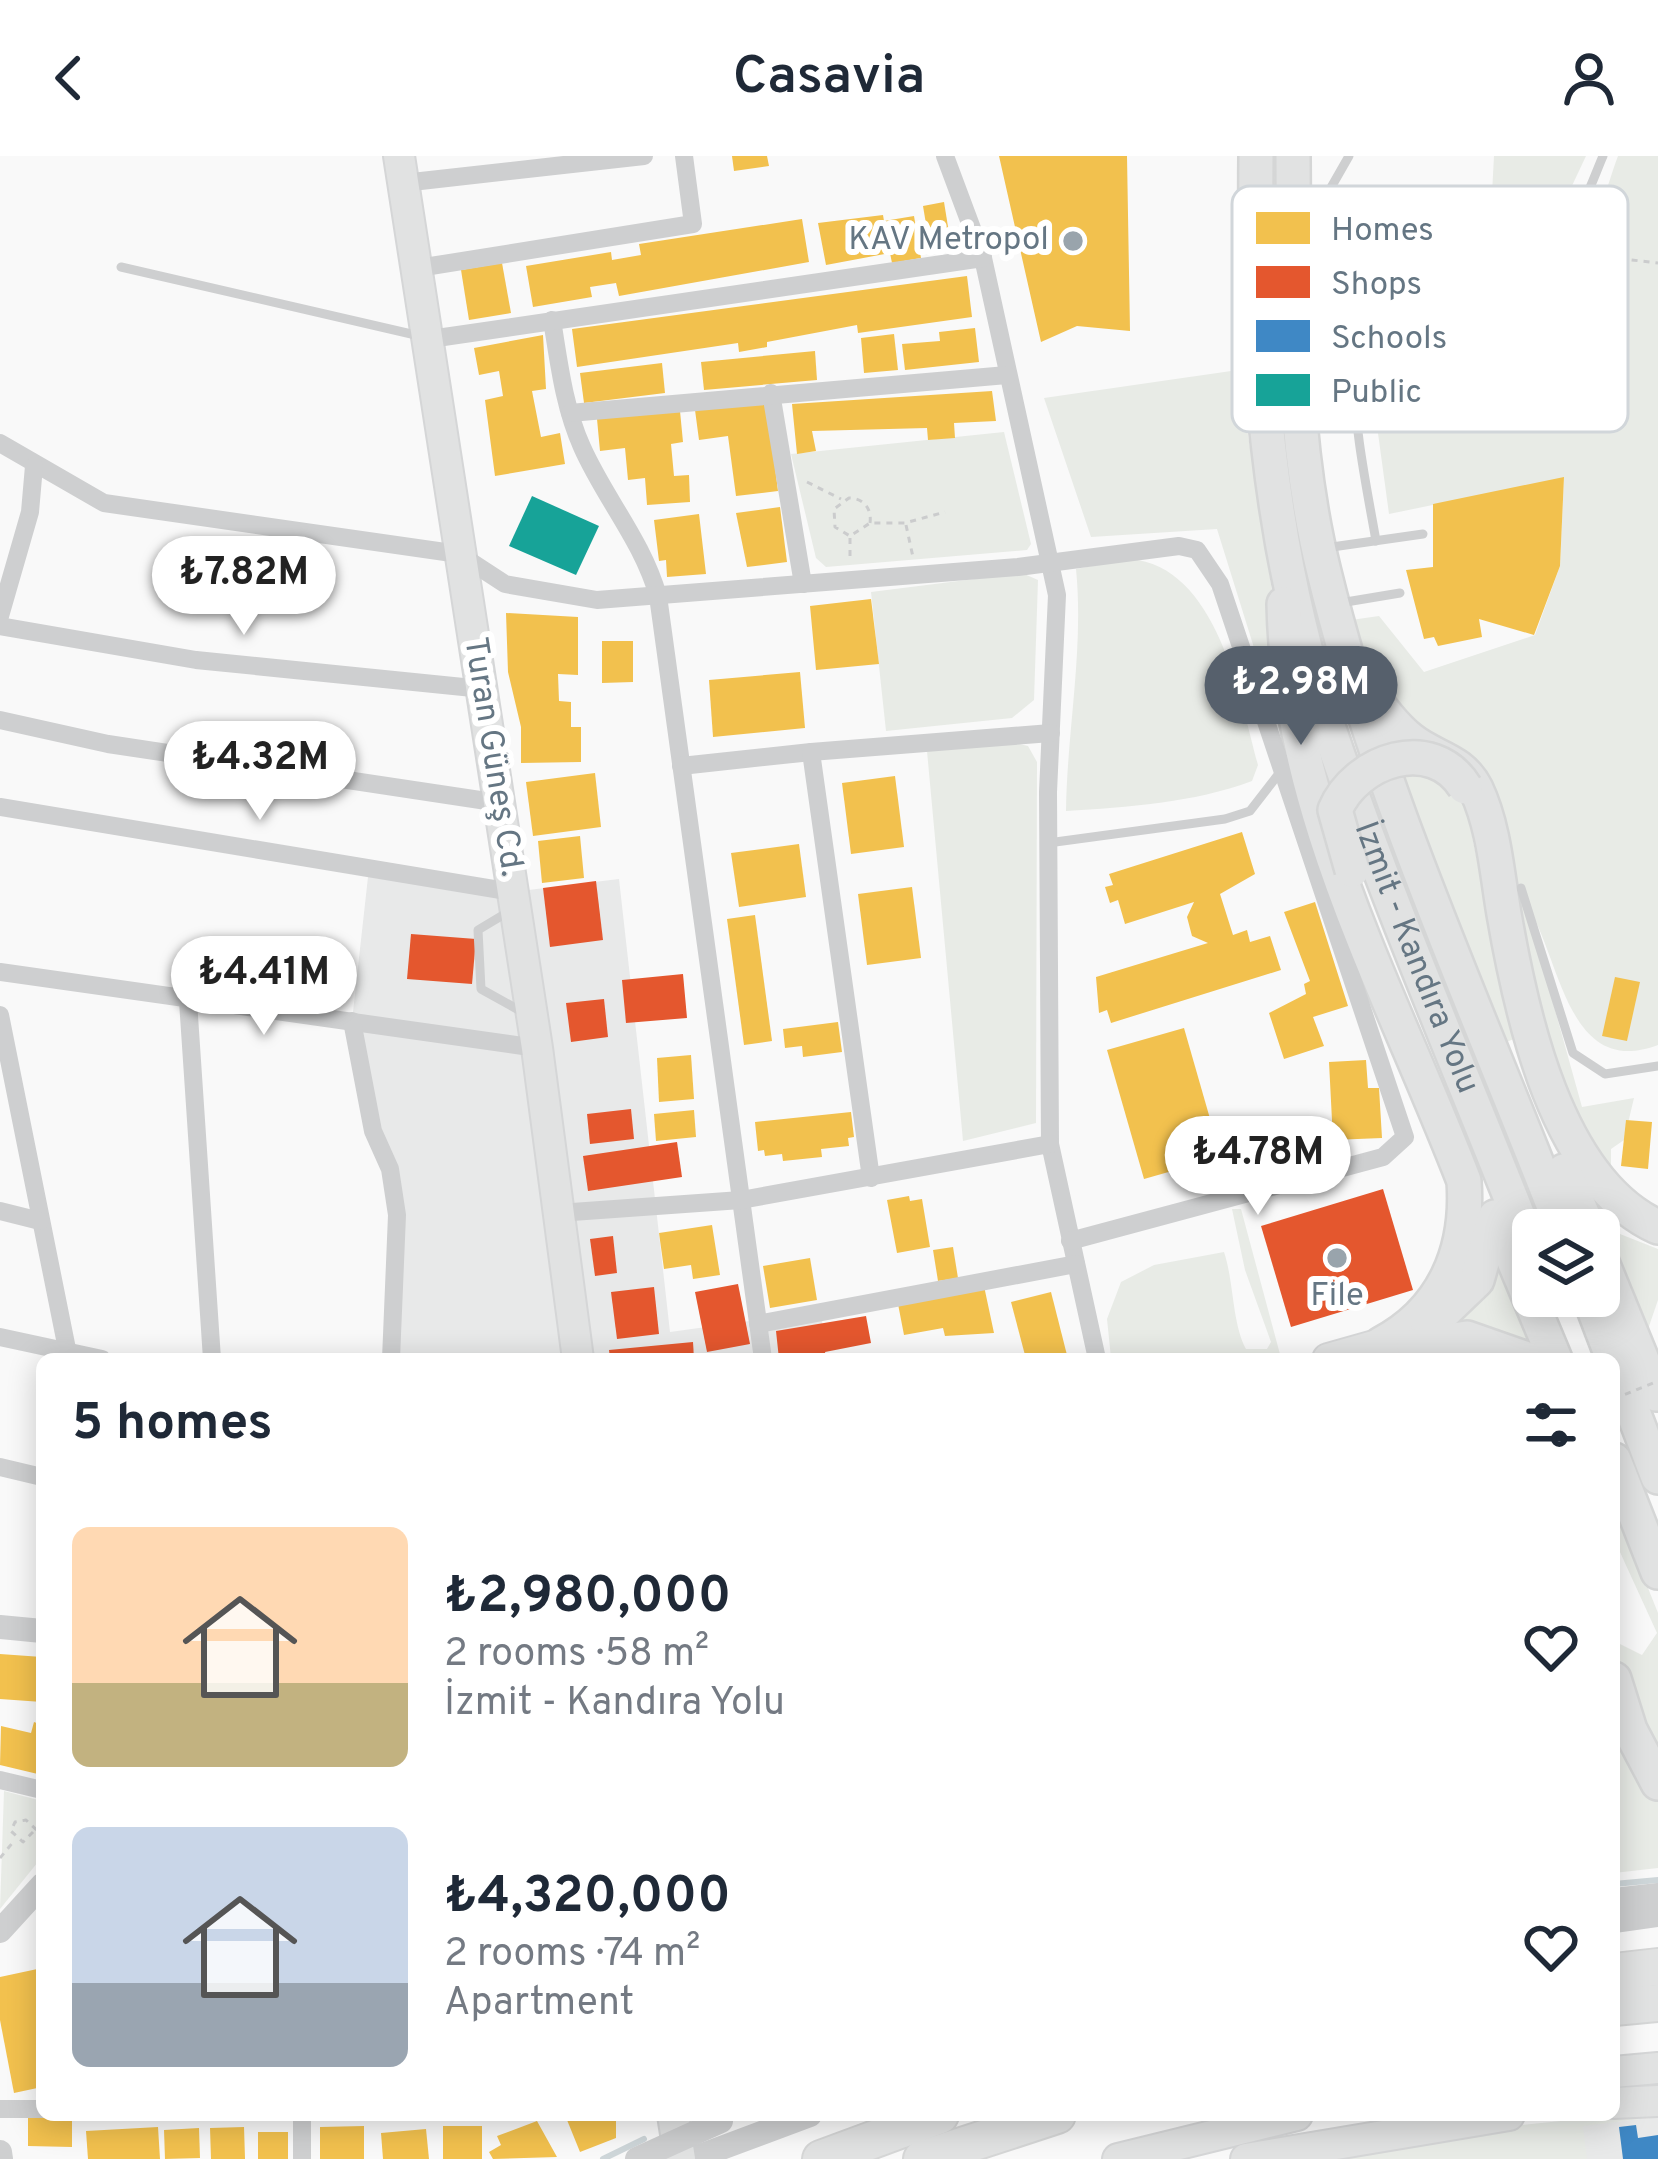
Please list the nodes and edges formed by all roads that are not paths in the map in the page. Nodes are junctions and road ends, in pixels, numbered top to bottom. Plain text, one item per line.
1 (644, 156) edge
2 (684, 156) edge
3 (945, 156) edge
4 (1256, 156) edge
5 (1293, 156) edge
6 (1349, 156) edge
7 (1603, 156) edge
8 (401, 169) edge
9 (1256, 186) edge
10 (1293, 186) edge
11 (1332, 186) edge
12 (1590, 186) edge
13 (983, 258) junction
14 (121, 267) dead end
15 (418, 268) junction
16 (552, 320) junction
17 (430, 339) junction
18 (1007, 375) junction
19 (771, 393) junction
20 (571, 413) junction
21 (1272, 432) edge
22 (1299, 432) edge
23 (1359, 432) edge
24 (0, 443) edge
25 (34, 466) junction
26 (1423, 534) dead end
27 (1376, 541) junction
28 (1302, 549) junction
29 (459, 554) junction
30 (1051, 562) junction
31 (803, 584) junction
32 (1400, 593) dead end
33 (658, 596) junction
34 (1333, 604) junction
35 (0, 616) edge
36 (0, 626) edge
37 (1350, 664) junction
38 (483, 688) junction
39 (0, 720) edge
40 (1051, 733) junction
41 (811, 752) junction
42 (681, 766) junction
43 (1281, 772) junction
44 (500, 803) junction
45 (0, 807) edge
46 (1048, 843) junction
47 (1522, 888) dead end
48 (513, 900) junction
49 (0, 972) edge
50 (188, 1001) junction
51 (0, 1015) edge
52 (531, 1016) junction
53 (352, 1021) junction
54 (537, 1048) junction
55 (1658, 1066) edge
56 (1050, 1144) junction
57 (1564, 1171) junction
58 (871, 1178) junction
59 (741, 1199) junction
60 (1516, 1209) edge
61 (1555, 1209) edge
62 (1579, 1209) edge
63 (0, 1210) edge
64 (558, 1213) junction
65 (1496, 1217) junction
66 (40, 1221) junction
67 (1658, 1227) edge
68 (1070, 1240) junction
69 (1658, 1241) edge
70 (1076, 1264) junction
71 (1620, 1305) edge
72 (1557, 1317) edge
73 (1596, 1317) edge
74 (758, 1324) junction
75 (0, 1337) edge
76 (1658, 1341) edge
77 (57, 1353) edge
78 (67, 1353) edge
79 (212, 1353) edge
80 (391, 1353) edge
81 (577, 1353) edge
82 (762, 1353) edge
83 (1095, 1353) edge
84 (1380, 1353) edge
85 (1445, 1353) edge
86 (1510, 1353) edge
87 (1553, 1353) edge
88 (1572, 1353) edge
89 (1610, 1353) edge
90 (1620, 1379) edge
91 (1657, 1392) edge
92 (0, 1467) edge
93 (1620, 1475) edge
94 (36, 1476) edge
95 (1658, 1477) edge
96 (1658, 1572) edge
97 (0, 1627) edge
98 (36, 1630) edge
99 (1620, 1698) edge
100 (0, 1780) edge
101 (1658, 1783) edge
102 (36, 1789) edge
103 (36, 1892) edge
104 (1658, 1894) edge
105 (1620, 1899) edge
106 (1658, 1915) edge
107 (1620, 1920) edge
108 (0, 1931) edge
109 (1658, 1967) edge
110 (1620, 1971) edge
111 (1658, 2003) edge
112 (1620, 2006) edge
113 (1658, 2068) edge
114 (1620, 2071) edge
115 (1658, 2101) edge
116 (1620, 2103) edge
117 (0, 2109) edge
118 (36, 2109) edge
119 (302, 2121) edge
120 (674, 2121) edge
121 (768, 2121) edge
122 (924, 2121) edge
123 (1039, 2121) edge
124 (1273, 2121) edge
125 (1473, 2121) edge
126 (728, 2127) edge
127 (302, 2159) edge
128 (637, 2159) edge
129 (680, 2159) edge
130 (692, 2159) edge
131 (821, 2159) edge
132 (922, 2159) edge
133 (1118, 2159) edge
134 (1246, 2159) edge

1 - 8 street
2 - 15 street
3 - 13 street
4 - 9 highway, İzmit - Kandıra Yolu
5 - 10 highway, İzmit - Kandıra Yolu
6 - 11 lane
7 - 12 lane
8 - 15 main road, Turan Güneş Cd.
13 - 16 street
13 - 18 street
14 - 17 lane
15 - 17 main road, Turan Güneş Cd.
16 - 17 street
16 - 20 street
17 - 29 main road, Turan Güneş Cd.
18 - 19 street
18 - 30 street
19 - 20 street
19 - 31 street
20 - 33 street
21 - 28 highway, İzmit - Kandıra Yolu
22 - 28 highway, İzmit - Kandıra Yolu
23 - 27 lane
24 - 25 street
25 - 29 street
25 - 35 street
26 - 27 lane
27 - 28 lane
28 - 34 highway, İzmit - Kandıra Yolu
28 - 60 highway, İzmit - Kandıra Yolu
28 - 84 highway
29 - 33 street
29 - 38 main road, Turan Güneş Cd.
30 - 31 street
30 - 40 street
30 - 43 street
31 - 33 street
32 - 34 lane
33 - 42 street
34 - 37 highway, İzmit - Kandıra Yolu
36 - 38 street
37 - 61 highway, İzmit - Kandıra Yolu
37 - 67 highway
38 - 44 main road, Turan Güneş Cd.
39 - 44 street
40 - 41 street
40 - 46 street
41 - 42 street
41 - 58 street
42 - 59 street
43 - 46 lane
43 - 68 street
44 - 48 main road, Turan Güneş Cd.
45 - 48 street
46 - 56 street
47 - 55 lane
48 - 52 main road, Turan Güneş Cd.
48 - 52 lane
49 - 50 street
50 - 53 street
50 - 79 street
51 - 66 street
52 - 54 main road, Turan Güneş Cd.
53 - 54 street
53 - 80 street
54 - 64 main road, Turan Güneş Cd.
56 - 58 street
56 - 68 street
57 - 62 highway
57 - 65 highway, bridge
57 - 69 highway
58 - 59 street
59 - 64 street
59 - 74 street
63 - 66 street
64 - 81 main road, Turan Güneş Cd.
65 - 84 highway
65 - 87 highway
66 - 78 street
68 - 70 street
70 - 74 street
70 - 83 street
71 - 91 highway
72 - 88 highway
73 - 89 highway
74 - 82 street
75 - 77 street
76 - 91 highway
84 - 85 highway
84 - 86 highway
90 - 95 highway
92 - 94 street
93 - 96 highway
97 - 98 street
99 - 101 highway
100 - 102 street
103 - 108 street
104 - 105 street
106 - 107 street
109 - 110 highway
111 - 112 highway
113 - 114 main road
115 - 116 main road
117 - 118 street
119 - 127 street
120 - 129 main road
121 - 126 street
122 - 131 highway
123 - 132 highway
124 - 133 main road
125 - 134 main road
126 - 128 street, bridge
126 - 130 street

